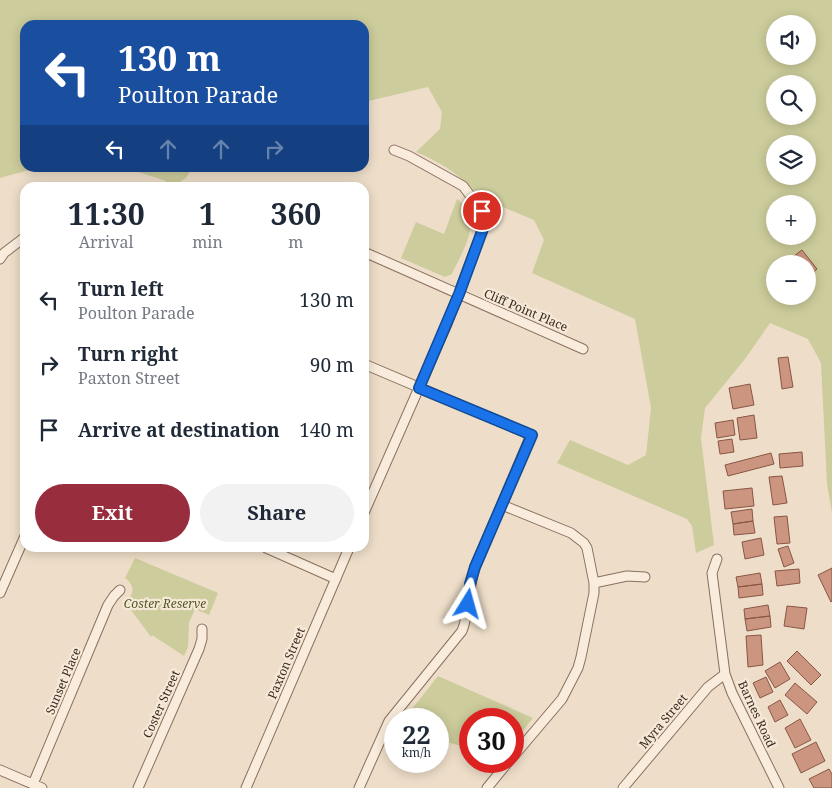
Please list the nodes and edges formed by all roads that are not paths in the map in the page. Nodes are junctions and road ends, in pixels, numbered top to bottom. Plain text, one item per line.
1 (394, 150) dead end
2 (20, 241) edge
3 (369, 254) edge
4 (0, 259) edge
5 (459, 294) junction
6 (583, 349) dead end
7 (369, 366) edge
8 (419, 388) junction
9 (369, 492) edge
10 (502, 505) junction
11 (20, 547) edge
12 (275, 552) edge
13 (347, 552) edge
14 (717, 559) dead end
15 (645, 577) dead end
16 (336, 579) junction
17 (594, 583) junction
18 (120, 590) dead end
19 (0, 593) edge
20 (202, 629) dead end
21 (725, 674) junction
22 (524, 744) edge
23 (0, 770) edge
24 (500, 773) edge
25 (38, 786) edge
26 (776, 787) edge
27 (138, 788) edge
28 (246, 788) edge
29 (359, 788) edge
30 (487, 788) edge
31 (623, 788) edge

1 - 5 street
2 - 4 street
3 - 5 street, Cliff Point Place
5 - 6 street, Cliff Point Place
5 - 8 street
7 - 8 street
8 - 9 street
8 - 10 street
10 - 17 street
10 - 29 street
11 - 19 street
12 - 16 street
13 - 16 street, Paxton Street
14 - 21 street, Barnes Road
15 - 17 street
16 - 28 street, Paxton Street
17 - 22 street
18 - 25 street, Sunset Place
20 - 27 street, Coster Street
21 - 26 street, Barnes Road
21 - 31 street, Myra Street
23 - 25 street
24 - 30 street

